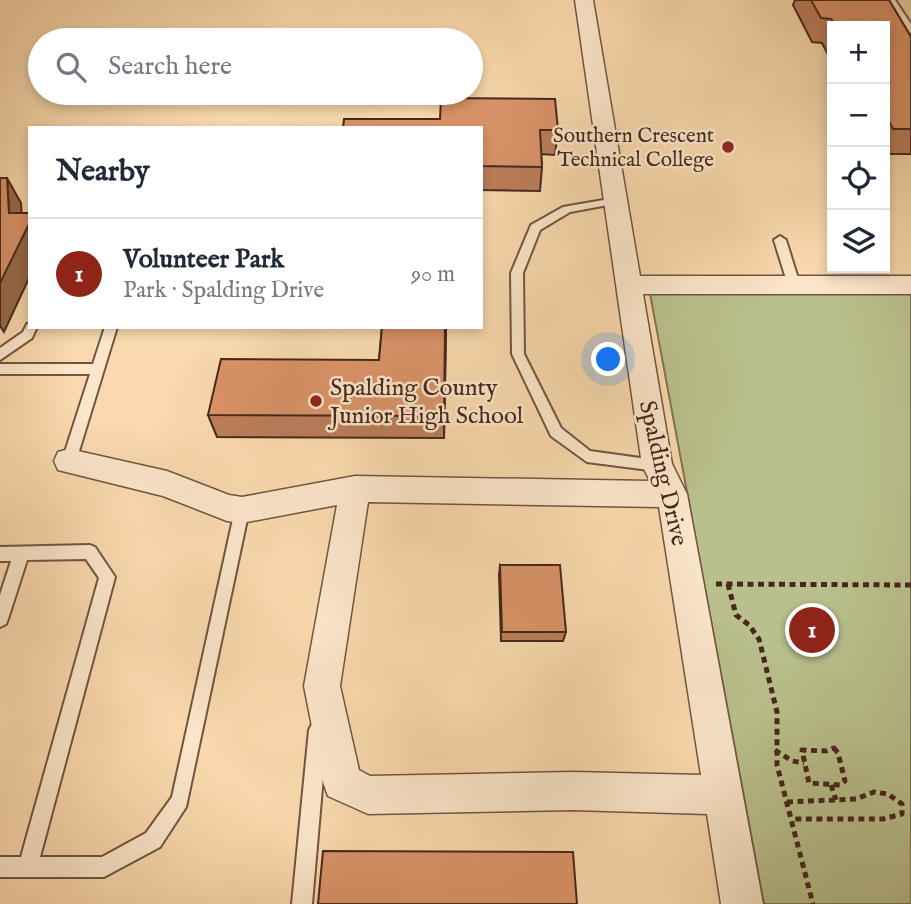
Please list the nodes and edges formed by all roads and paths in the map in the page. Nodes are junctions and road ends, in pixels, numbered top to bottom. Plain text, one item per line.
1 (584, 0) edge
2 (891, 0) edge
3 (911, 30) edge
4 (615, 201) junction
5 (780, 240) dead end
6 (628, 285) junction
7 (794, 285) junction
8 (911, 285) edge
9 (30, 329) edge
10 (110, 329) edge
11 (0, 355) edge
12 (0, 369) edge
13 (98, 369) junction
14 (69, 461) joint
15 (657, 465) junction
16 (355, 489) junction
17 (672, 494) junction
18 (242, 510) junction
19 (0, 554) edge
20 (22, 554) junction
21 (687, 584) junction
22 (729, 584) junction
23 (911, 585) edge
24 (0, 619) edge
25 (322, 686) junction
26 (775, 750) junction
27 (804, 763) junction
28 (831, 785) junction
29 (723, 795) junction
30 (836, 800) junction
31 (787, 802) junction
32 (792, 819) junction
33 (0, 867) edge
34 (28, 867) junction
35 (302, 904) edge
36 (742, 904) edge
37 (813, 904) edge

1 - 4 street, Spalding Drive
2 - 3 lane
4 - 6 street, Spalding Drive
4 - 15 lane
5 - 7 lane
6 - 7 street
6 - 15 street, Spalding Drive
7 - 8 street
9 - 11 lane
10 - 13 lane
12 - 13 lane
13 - 14 lane
14 - 18 street
15 - 17 street, Spalding Drive
16 - 17 street
16 - 18 street
16 - 25 street
17 - 21 street, Spalding Drive
18 - 34 lane
19 - 20 lane
20 - 24 lane
20 - 34 lane
21 - 22 path
21 - 29 street, Spalding Drive
22 - 23 path
22 - 26 path
25 - 29 street
25 - 35 lane
26 - 27 path
26 - 31 path
27 - 28 path
27 - 28 path
28 - 30 path
29 - 36 street, Spalding Drive
30 - 31 path
30 - 32 path
31 - 32 path
32 - 37 path
33 - 34 lane

